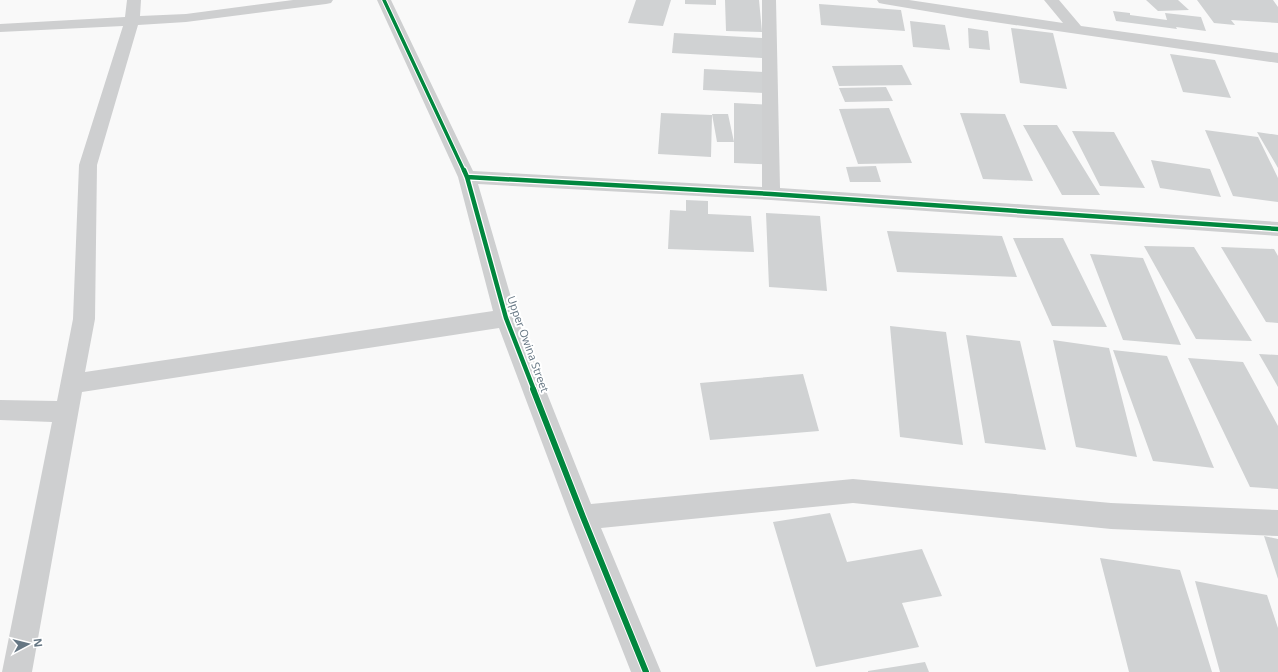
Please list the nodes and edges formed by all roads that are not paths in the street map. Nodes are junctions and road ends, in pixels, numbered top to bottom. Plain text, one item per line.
1 (134, 0) edge
2 (326, 0) edge
3 (384, 0) edge
4 (769, 0) edge
5 (884, 0) edge
6 (1051, 0) edge
7 (132, 21) junction
8 (0, 28) edge
9 (1076, 29) junction
10 (1278, 58) edge
11 (467, 177) junction
12 (771, 194) junction
13 (1278, 229) edge
14 (506, 318) junction
15 (72, 384) junction
16 (0, 410) edge
17 (66, 412) junction
18 (583, 517) junction
19 (1278, 523) edge
20 (17, 672) edge
21 (646, 672) edge

1 - 7 street
2 - 7 street
3 - 11 street, Upper Owina Street
4 - 12 street
5 - 9 street
6 - 9 street
7 - 8 street
7 - 15 street
9 - 10 street
11 - 12 street
11 - 14 street, Upper Owina Street
12 - 13 street
14 - 15 street
14 - 18 street, Upper Owina Street
15 - 17 street
16 - 17 street
17 - 20 street
18 - 19 street
18 - 21 street, Upper Owina Street

